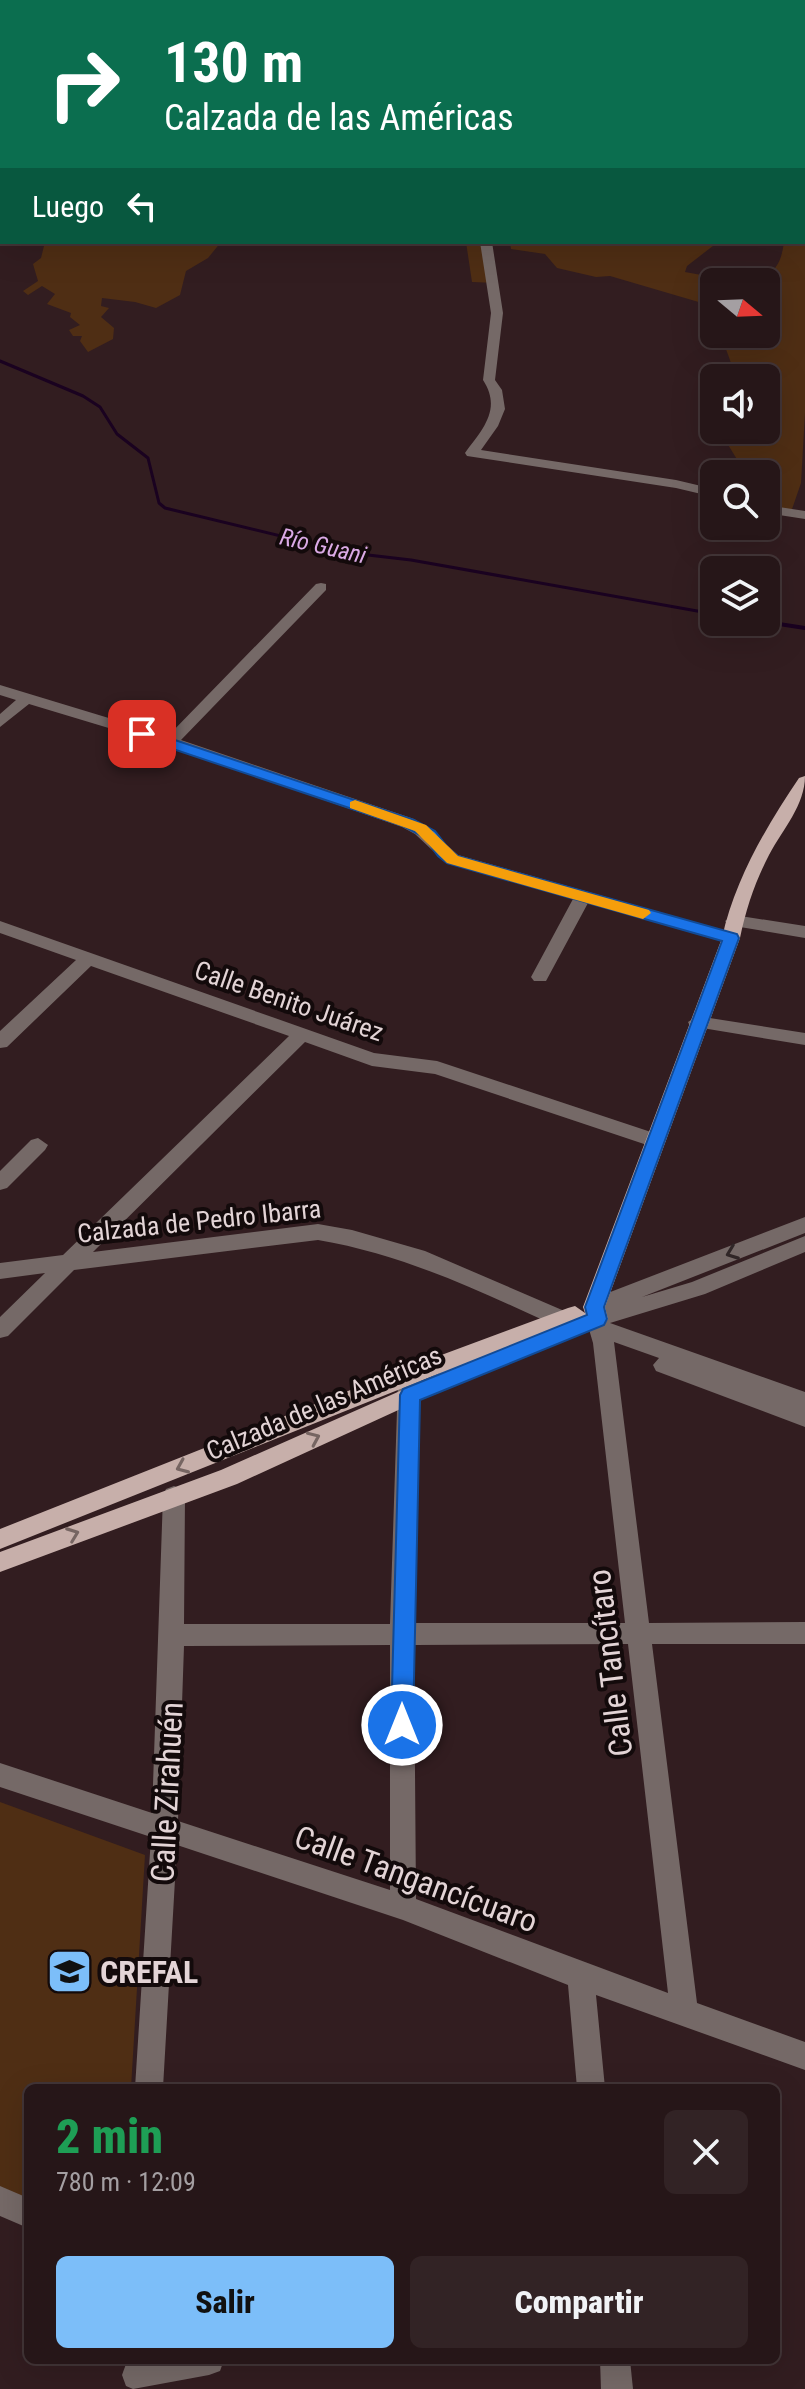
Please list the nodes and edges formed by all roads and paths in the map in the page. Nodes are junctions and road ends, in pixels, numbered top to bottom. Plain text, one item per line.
1 (486, 244) edge
2 (700, 490) edge
3 (780, 511) edge
4 (805, 515) edge
5 (321, 587) dead end
6 (0, 690) edge
7 (27, 698) junction
8 (0, 722) edge
9 (171, 742) junction
10 (805, 781) edge
11 (583, 897) junction
12 (0, 927) edge
13 (732, 930) junction
14 (805, 932) edge
15 (89, 958) junction
16 (540, 977) dead end
17 (697, 1022) junction
18 (302, 1034) junction
19 (805, 1039) edge
20 (0, 1042) edge
21 (656, 1141) junction
22 (38, 1145) dead end
23 (0, 1183) edge
24 (805, 1225) edge
25 (805, 1244) edge
26 (66, 1263) junction
27 (0, 1271) edge
28 (589, 1324) junction
29 (0, 1330) edge
30 (409, 1386) junction
31 (754, 1391) junction
32 (805, 1401) edge
33 (805, 1418) edge
34 (220, 1451) junction
35 (229, 1477) junction
36 (174, 1496) junction
37 (0, 1539) edge
38 (0, 1562) edge
39 (805, 1633) edge
40 (402, 1634) junction
41 (639, 1634) junction
42 (174, 1635) junction
43 (0, 1775) edge
44 (166, 1827) junction
45 (403, 1907) junction
46 (581, 1976) junction
47 (684, 2013) junction
48 (805, 2056) edge
49 (149, 2084) edge
50 (591, 2084) edge
51 (0, 2201) edge
52 (24, 2211) edge
53 (190, 2364) edge
54 (615, 2364) edge
55 (137, 2375) edge
56 (617, 2389) edge

1 - 2 street
3 - 4 street
5 - 9 street
6 - 7 street
7 - 8 street
7 - 9 street
9 - 11 street
10 - 13 main road
11 - 13 street
11 - 16 street
12 - 15 street, Calle Benito Juárez
13 - 14 street
13 - 17 main road
15 - 18 street, Calle Benito Juárez
15 - 20 street
17 - 19 street
17 - 21 main road
18 - 21 street, Calle Benito Juárez
18 - 26 street
21 - 28 main road
22 - 23 street
24 -> 28 street, Calzada de las Américas
25 - 28 street, Calzada de las Américas
26 - 27 street, Calzada de Pedro Ibarra
26 - 28 street, Calzada de Pedro Ibarra
26 - 29 street
28 - 30 main road, Calzada de las Américas
28 - 31 street, Calzada de Pedro Ibarra
28 - 41 street, Calle Tancítaro
30 - 34 main road, Calzada de las Américas
35 -> 30 main road, Calzada de las Américas
30 - 40 street
31 - 32 street
31 - 33 street
34 - 35 main road
34 -> 37 main road, Calzada de las Américas
35 - 36 main road, Calzada de las Américas
38 -> 36 main road, Calzada de las Américas
36 - 42 street, Calle Zirahuén
39 - 41 street
40 - 41 street
40 - 42 street
40 - 45 street
41 - 47 street, Calle Tancítaro
42 - 44 street, Calle Zirahuén
43 - 44 street, Calle Tangancícuaro
44 - 45 street, Calle Tangancícuaro
44 - 49 street, Calle Zirahuén
45 - 46 street, Calle Tangancícuaro
46 - 47 street, Calle Tangancícuaro
46 - 50 street
47 - 48 street, Calle Tangancícuaro
51 - 52 street
53 - 55 street
54 - 56 street

